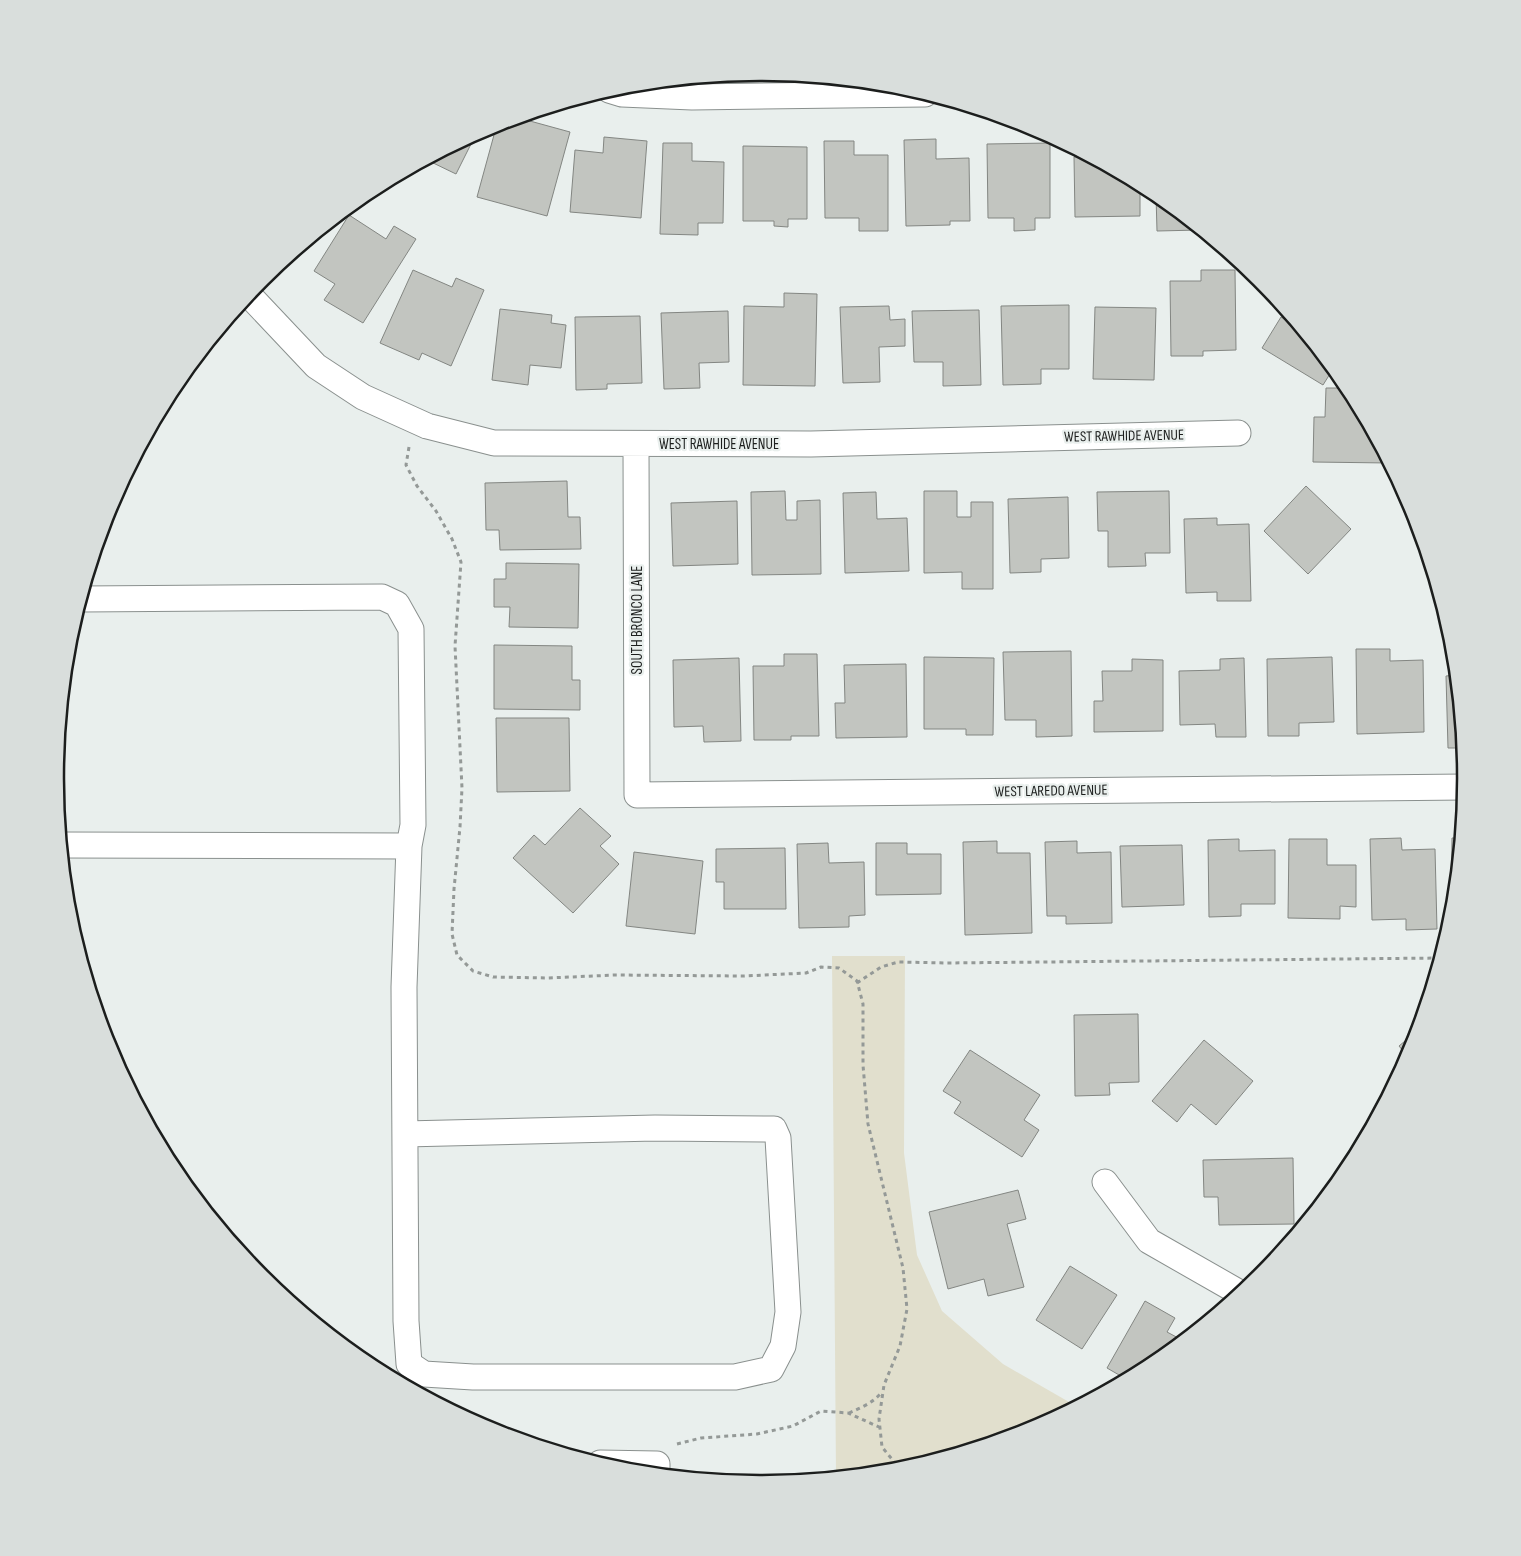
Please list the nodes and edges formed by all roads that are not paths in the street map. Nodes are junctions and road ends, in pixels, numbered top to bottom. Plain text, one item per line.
1 (629, 94) edge
2 (893, 94) edge
3 (254, 300) edge
4 (1238, 433) dead end
5 (636, 445) junction
6 (87, 599) edge
7 (1457, 787) edge
8 (637, 795) joint
9 (67, 845) edge
10 (408, 846) junction
11 (405, 1134) junction
12 (1105, 1182) dead end
13 (1233, 1289) edge

1 - 2 street
3 - 5 street, WEST RAWHIDE AVENUE
4 - 5 street, WEST RAWHIDE AVENUE
5 - 8 street, SOUTH BRONCO LANE
6 - 10 street
7 - 8 street, WEST LAREDO AVENUE
9 - 10 street
10 - 11 street
11 - 11 street
12 - 13 street

